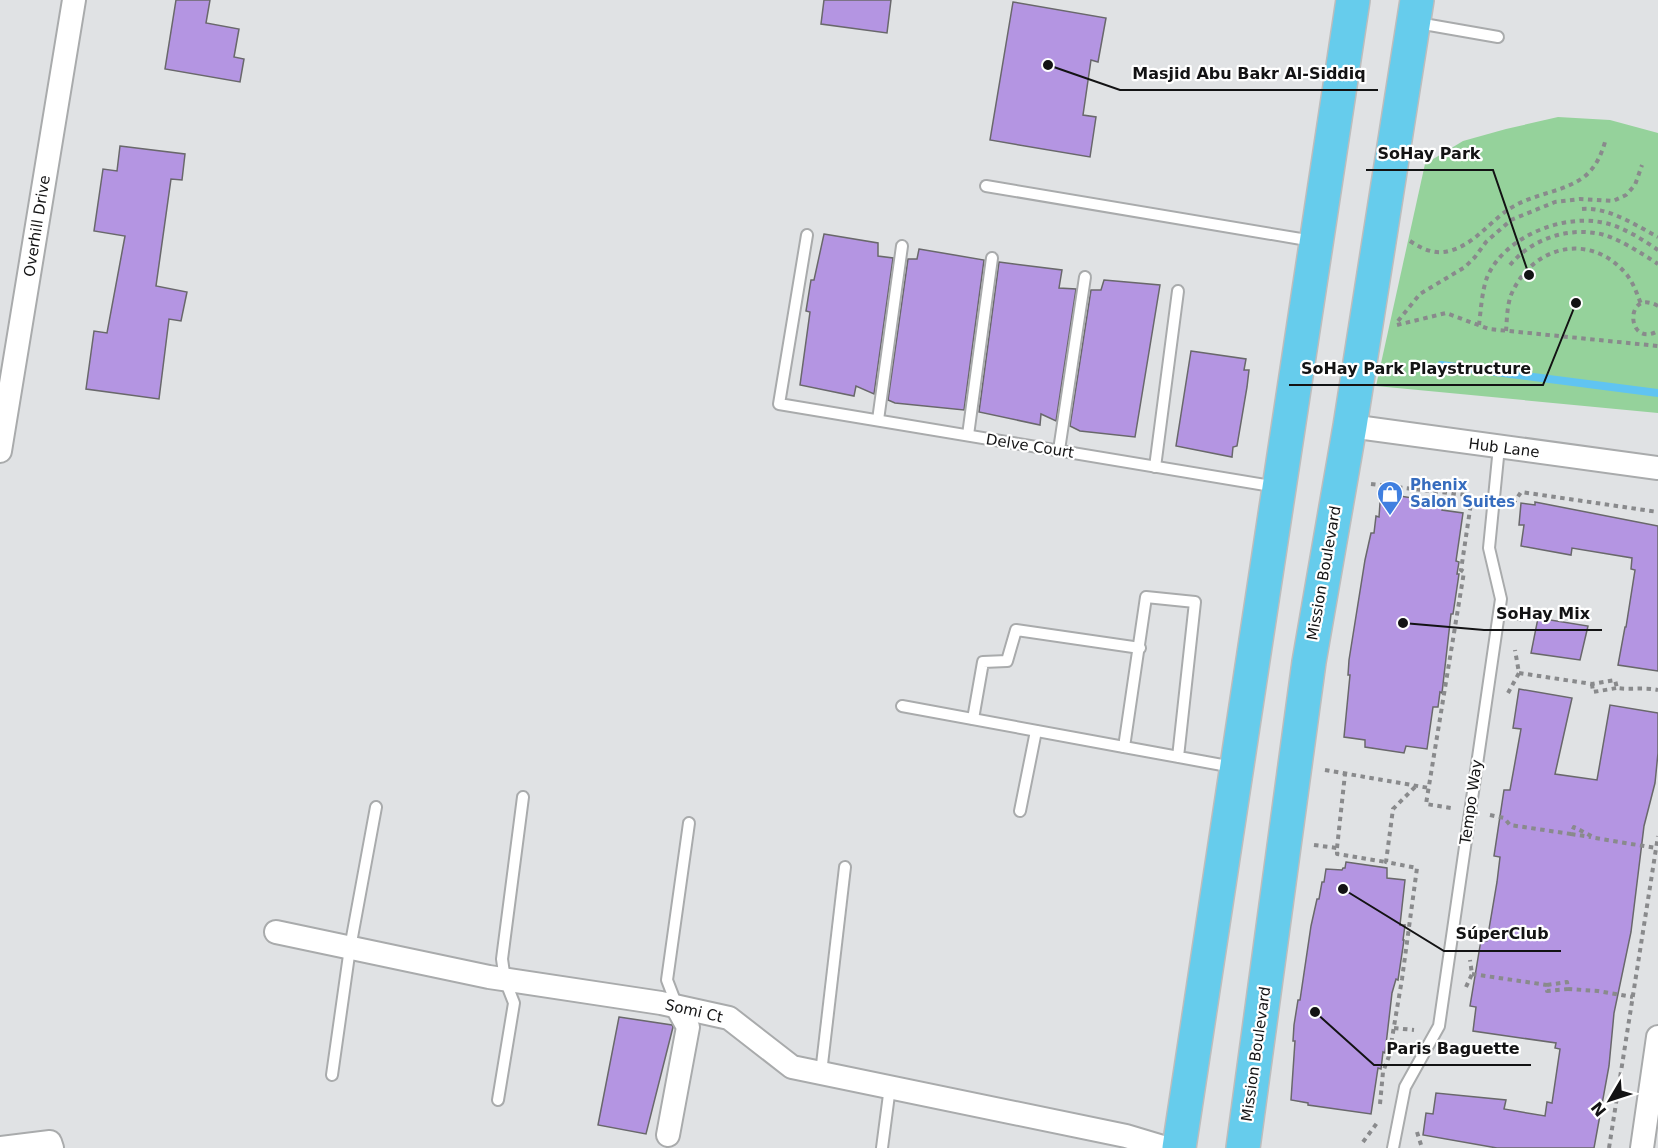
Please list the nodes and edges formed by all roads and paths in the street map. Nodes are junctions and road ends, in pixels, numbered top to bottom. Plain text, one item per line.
1 (74, 0) edge
2 (1353, 0) edge
3 (1415, 11) edge
4 (1497, 37) dead end
5 (1605, 142) dead end
6 (1642, 165) dead end
7 (986, 186) dead end
8 (1582, 209) dead end
9 (807, 235) dead end
10 (1658, 237) edge
11 (1407, 239) dead end
12 (1316, 242) junction
13 (902, 246) dead end
14 (1658, 250) edge
15 (992, 258) dead end
16 (1658, 264) edge
17 (1510, 265) dead end
18 (1085, 277) dead end
19 (1178, 291) dead end
20 (1641, 304) junction
21 (1658, 306) edge
22 (1479, 325) junction
23 (1506, 331) junction
24 (1658, 331) edge
25 (1658, 346) edge
26 (878, 420) junction
27 (1350, 426) junction
28 (968, 435) junction
29 (1499, 447) junction
30 (1059, 450) junction
31 (0, 451) edge
32 (1155, 467) junction
33 (1658, 468) edge
34 (1369, 484) dead end
35 (1280, 487) junction
36 (1521, 492) dead end
37 (1658, 512) edge
38 (1524, 610) dead end
39 (1518, 631) dead end
40 (1516, 641) dead end
41 (1140, 648) junction
42 (1519, 673) junction
43 (1592, 684) junction
44 (1617, 688) junction
45 (1658, 690) edge
46 (1507, 703) dead end
47 (902, 706) dead end
48 (973, 719) junction
49 (1036, 731) junction
50 (1124, 747) junction
51 (1178, 757) junction
52 (1236, 768) junction
53 (1325, 770) dead end
54 (1345, 774) junction
55 (1416, 786) junction
56 (1429, 788) junction
57 (523, 797) dead end
58 (376, 807) dead end
59 (1452, 808) dead end
60 (1020, 811) dead end
61 (1490, 815) dead end
62 (689, 823) dead end
63 (1658, 836) edge
64 (1314, 845) dead end
65 (1336, 848) junction
66 (1656, 848) junction
67 (1386, 862) junction
68 (845, 867) dead end
69 (276, 932) dead end
70 (350, 948) junction
71 (1472, 974) dead end
72 (505, 980) junction
73 (1633, 997) junction
74 (677, 1007) junction
75 (1394, 1028) junction
76 (1414, 1030) dead end
77 (1658, 1038) edge
78 (821, 1073) junction
79 (332, 1075) dead end
80 (890, 1087) junction
81 (498, 1100) dead end
82 (668, 1135) dead end
83 (1363, 1142) dead end
84 (51, 1145) edge
85 (0, 1148) edge
86 (882, 1148) edge
87 (1166, 1148) edge
88 (1179, 1148) edge
89 (1243, 1148) edge
90 (1393, 1148) edge
91 (1609, 1148) edge
92 (1642, 1148) edge

1 - 31 street, Overhill Drive
2 - 12 main road
3 - 4 lane
3 - 27 main road, Mission Boulevard
5 - 11 path
6 - 22 path
7 - 12 lane
8 - 10 path
9 - 26 lane, Delve Court
12 - 35 main road
13 - 26 lane
14 - 22 path
15 - 28 lane
16 - 17 path
18 - 30 lane
19 - 32 lane
20 - 21 path
20 - 23 path
20 - 24 path
22 - 23 path
23 - 25 path
26 - 28 lane, Delve Court
27 - 29 street, Hub Lane
27 - 89 main road, Mission Boulevard
28 - 30 lane, Delve Court
29 - 33 street, Hub Lane
29 - 90 lane, Tempo Way
30 - 32 lane, Delve Court
32 - 35 lane, Delve Court
34 - 56 path
35 - 52 main road
36 - 37 path
38 - 39 path
40 - 42 path
41 - 48 lane
41 - 50 lane
41 - 51 lane
42 - 43 path
42 - 46 path
43 - 44 path
43 - 44 path
44 - 45 path
47 - 48 lane
48 - 49 lane
49 - 50 lane
49 - 60 lane
50 - 51 lane
51 - 52 lane
52 - 88 main road
53 - 54 path
54 - 55 path
54 - 65 path
55 - 56 path
55 - 67 path
56 - 59 path
57 - 72 lane
58 - 70 lane
61 - 66 path
62 - 74 lane
63 - 66 path
64 - 65 path
65 - 67 path
66 - 73 path
67 - 75 path
68 - 78 lane
69 - 70 street, Somi Ct
70 - 72 street, Somi Ct
70 - 79 lane
71 - 73 path
72 - 74 street, Somi Ct
72 - 81 lane
73 - 91 path
74 - 78 street, Somi Ct
74 - 82 street
75 - 76 path
75 - 83 path
77 - 92 street
78 - 80 street, Somi Ct
80 - 86 lane
80 - 87 street, Somi Ct
84 - 85 street

